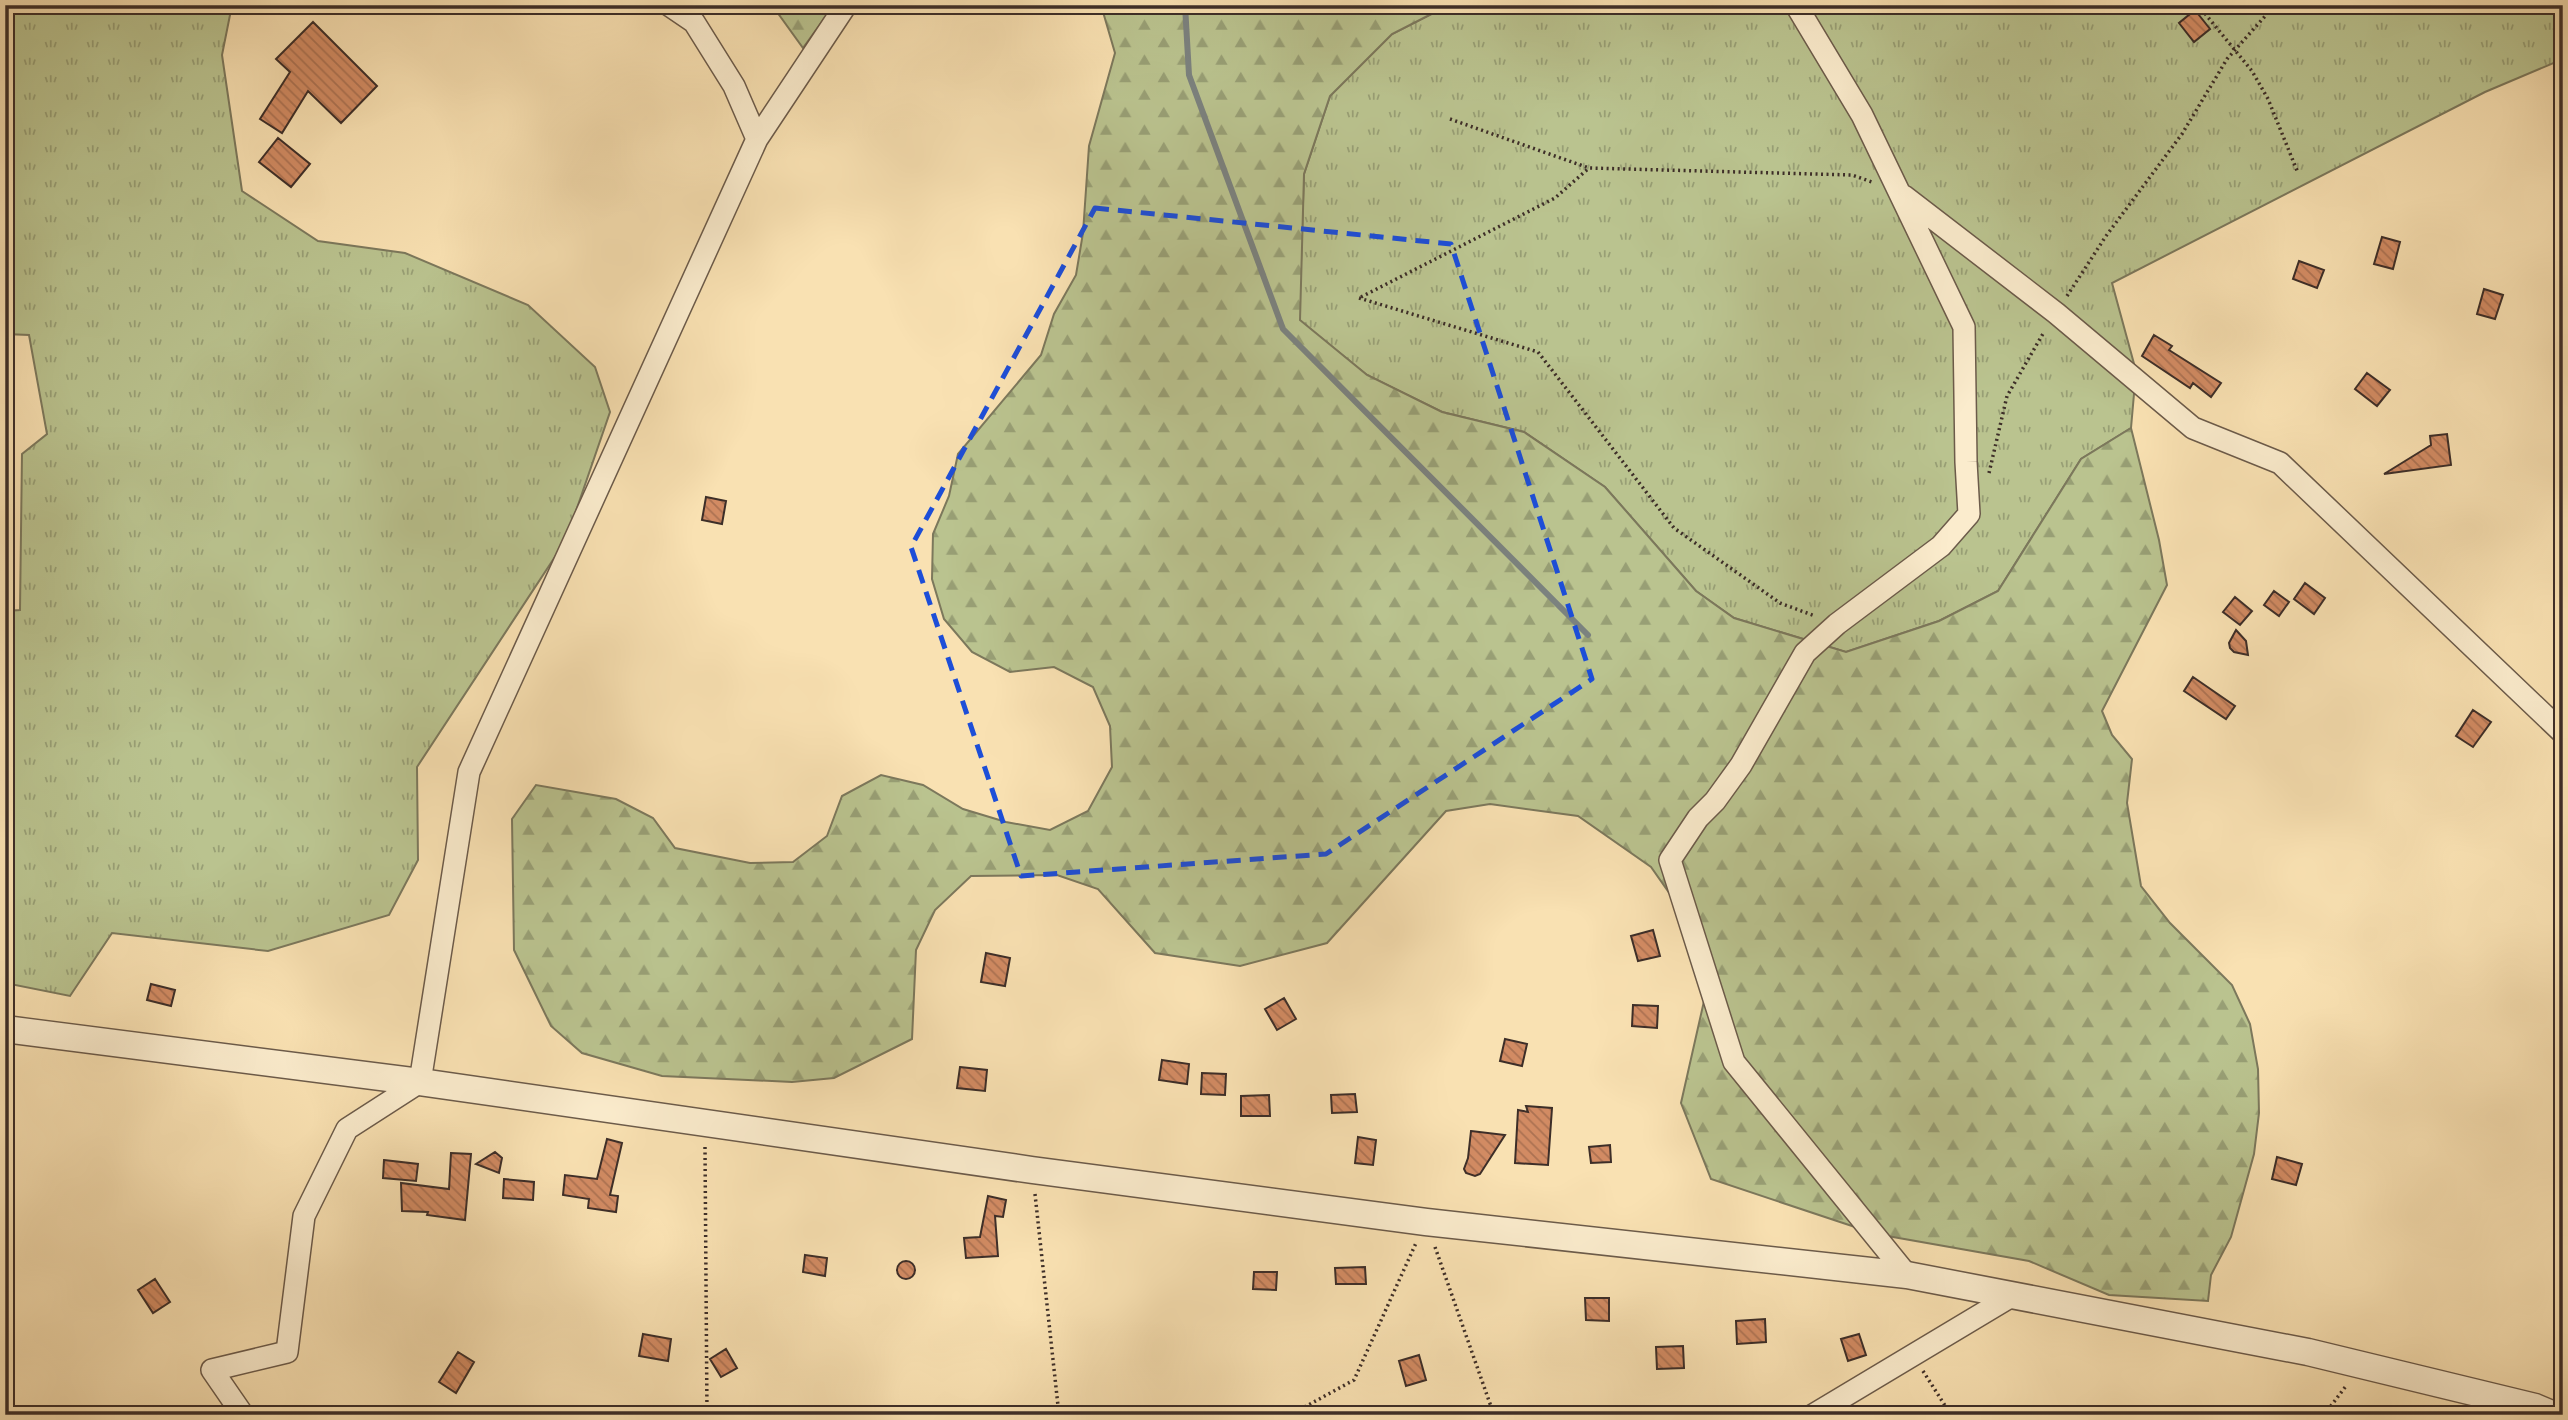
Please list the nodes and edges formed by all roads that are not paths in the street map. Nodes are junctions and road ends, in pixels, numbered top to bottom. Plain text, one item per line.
1 (669, 5) edge
2 (846, 5) edge
3 (1796, 5) edge
4 (757, 139) junction
5 (1900, 193) junction
6 (2563, 733) edge
7 (5, 1029) edge
8 (420, 1082) junction
9 (1907, 1275) junction
10 (2015, 1294) junction
11 (243, 1415) edge
12 (1813, 1415) edge
13 (2553, 1415) edge

1 - 4 street
2 - 4 street
3 - 5 street
4 - 8 street
5 - 6 street
5 - 9 street
7 - 8 street
8 - 9 street
8 - 11 street
9 - 10 street
10 - 12 street
10 - 13 street

